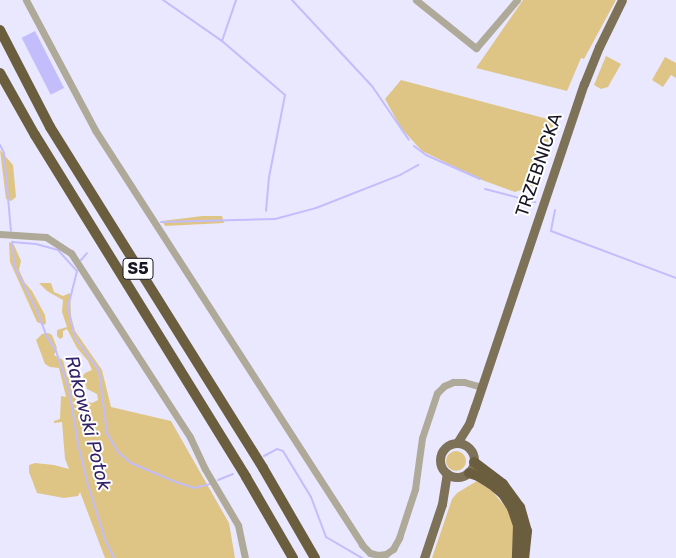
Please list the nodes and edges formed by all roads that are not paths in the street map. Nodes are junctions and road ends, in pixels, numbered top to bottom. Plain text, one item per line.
1 (26, 0) edge
2 (416, 0) edge
3 (517, 0) edge
4 (622, 0) edge
5 (0, 30) edge
6 (0, 73) edge
7 (0, 234) edge
8 (481, 387) junction
9 (469, 424) junction
10 (457, 443) junction
11 (468, 447) junction
12 (474, 462) junction
13 (447, 473) junction
14 (468, 473) junction
15 (458, 477) junction
16 (442, 504) junction
17 (246, 558) edge
18 (293, 558) edge
19 (315, 558) edge
20 (424, 558) edge
21 (517, 558) edge
22 (524, 558) edge

1 - 8 street
2 - 3 street
4 - 8 main road, TRZEBNICKA
5 - 19 highway, S5
6 - 18 highway, S5
7 - 17 street
8 - 9 main road, TRZEBNICKA
9 - 10 main road
9 - 11 main road
10 - 11 main road
10 - 13 main road
11 - 12 main road
12 - 14 main road
12 - 22 highway
13 - 15 main road
13 - 16 main road
14 - 15 main road
14 - 21 highway
15 - 16 main road
16 - 20 main road

